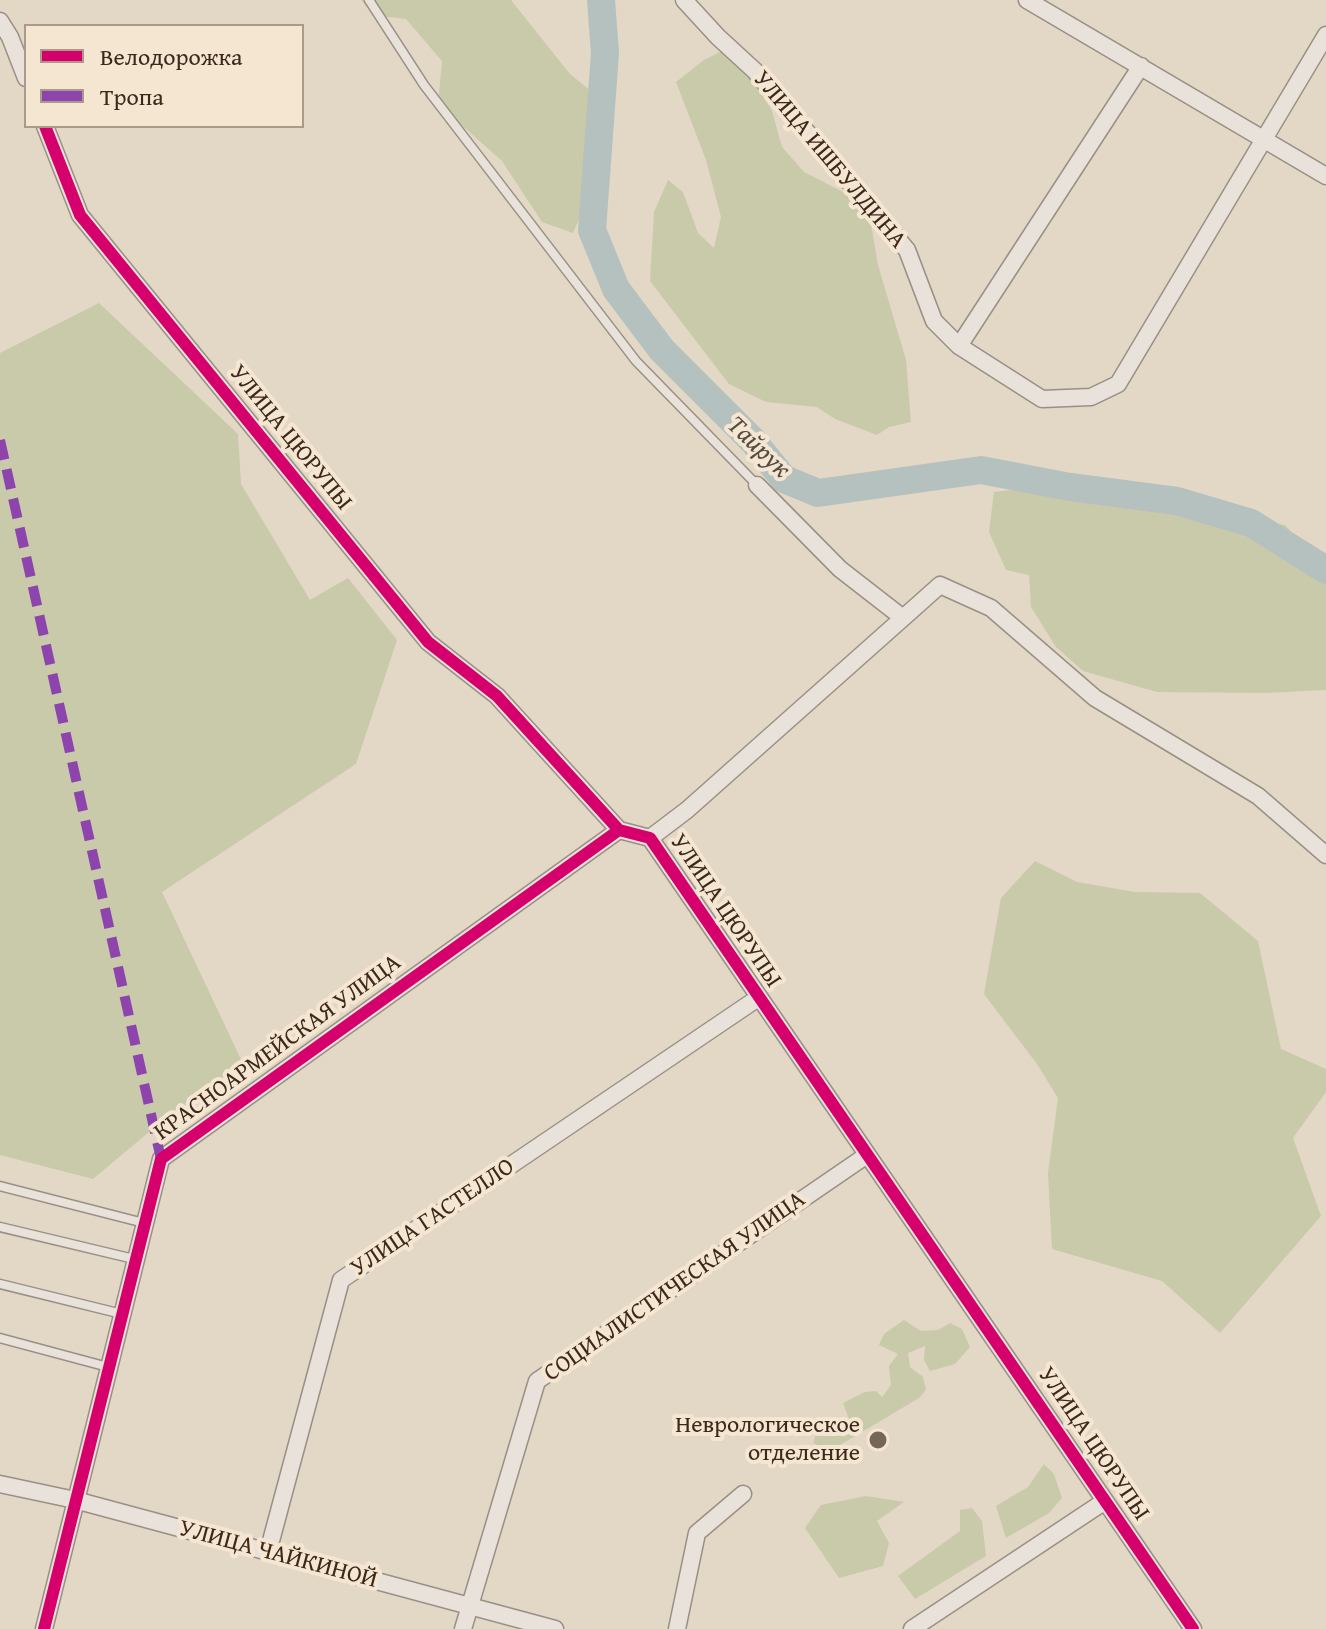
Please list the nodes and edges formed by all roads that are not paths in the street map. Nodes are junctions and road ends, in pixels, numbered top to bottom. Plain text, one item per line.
1 (369, 0) edge
2 (684, 0) edge
3 (1027, 0) edge
4 (0, 21) edge
5 (1326, 35) edge
6 (1141, 66) junction
7 (24, 73) edge
8 (46, 128) edge
9 (1264, 138) junction
10 (1326, 176) edge
11 (959, 346) junction
12 (757, 485) joint
13 (903, 618) junction
14 (619, 830) junction
15 (650, 838) junction
16 (1326, 855) edge
17 (758, 998) junction
18 (867, 1155) junction
19 (0, 1186) edge
20 (144, 1223) junction
21 (0, 1227) edge
22 (134, 1259) junction
23 (0, 1284) edge
24 (122, 1314) junction
25 (0, 1338) edge
26 (108, 1367) junction
27 (0, 1484) edge
28 (743, 1494) dead end
29 (75, 1500) junction
30 (1105, 1501) junction
31 (268, 1552) junction
32 (469, 1607) junction
33 (44, 1629) edge
34 (463, 1629) edge
35 (555, 1629) edge
36 (677, 1629) edge
37 (912, 1629) edge
38 (1193, 1629) edge

1 - 12 lane
2 - 11 street, УЛИЦА ИШБУЛДИНА
3 - 6 street
4 - 7 street
5 - 9 street
6 - 9 street
6 - 11 street
8 - 14 street, УЛИЦА ЦЮРУПЫ
9 - 10 street
9 - 11 street, УЛИЦА ИШБУЛДИНА
12 - 13 street
13 - 15 street
13 - 16 street
14 - 15 street, УЛИЦА ЦЮРУПЫ
14 - 20 street, КРАСНОАРМЕЙСКАЯ УЛИЦА
15 - 17 street, УЛИЦА ЦЮРУПЫ
17 - 18 street, УЛИЦА ЦЮРУПЫ
17 - 31 street, УЛИЦА ГАСТЕЛЛО
18 - 30 street, УЛИЦА ЦЮРУПЫ
18 - 32 street, СОЦИАЛИСТИЧЕСКАЯ УЛИЦА
19 - 20 lane
20 - 22 street, КРАСНОАРМЕЙСКАЯ УЛИЦА
21 - 22 lane
22 - 24 street, КРАСНОАРМЕЙСКАЯ УЛИЦА
23 - 24 lane
24 - 26 street, КРАСНОАРМЕЙСКАЯ УЛИЦА
25 - 26 lane
26 - 29 street, КРАСНОАРМЕЙСКАЯ УЛИЦА
27 - 29 street, УЛИЦА ЧАЙКИНОЙ
28 - 36 street
29 - 31 street, УЛИЦА ЧАЙКИНОЙ
29 - 33 street, КРАСНОАРМЕЙСКАЯ УЛИЦА
30 - 37 street
30 - 38 street, УЛИЦА ЦЮРУПЫ
31 - 32 street, УЛИЦА ЧАЙКИНОЙ
32 - 34 street, СОЦИАЛИСТИЧЕСКАЯ УЛИЦА
32 - 35 street, УЛИЦА ЧАЙКИНОЙ

